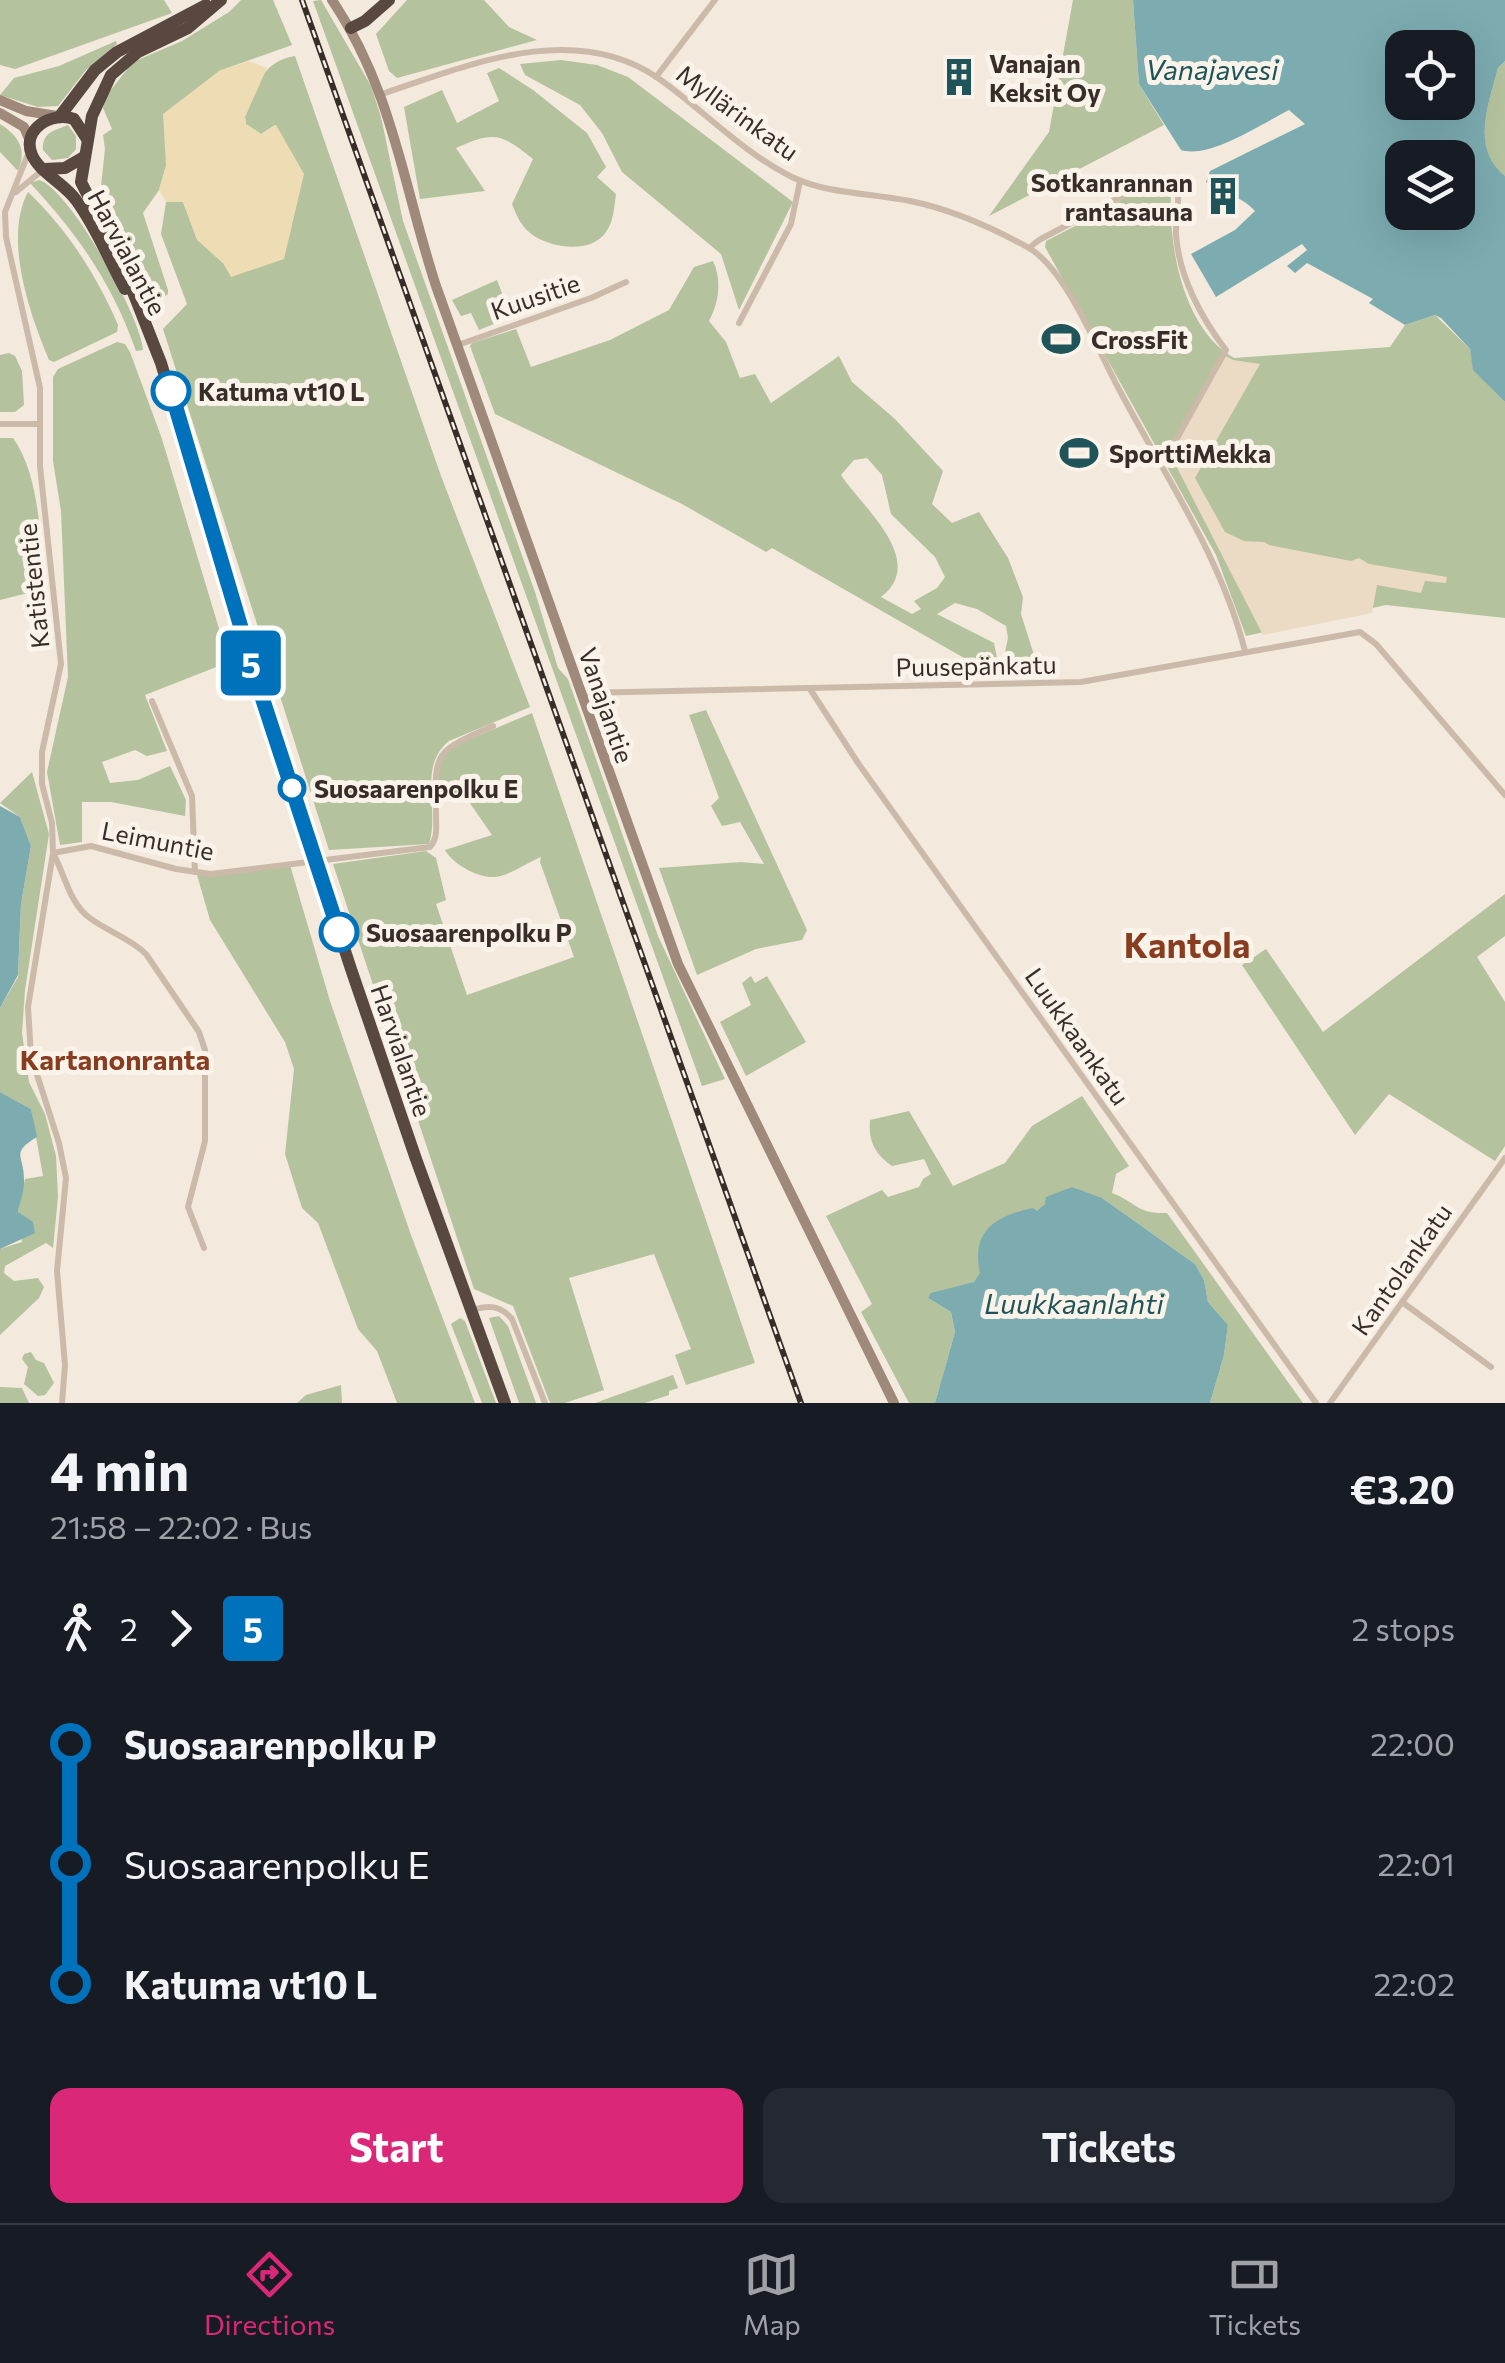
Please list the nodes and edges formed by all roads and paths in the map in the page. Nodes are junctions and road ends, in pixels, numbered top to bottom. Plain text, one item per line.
1 (218, 0) edge
2 (332, 0) edge
3 (389, 0) edge
4 (714, 0) edge
5 (351, 28) junction
6 (656, 78) junction
7 (382, 94) junction
8 (0, 100) edge
9 (0, 112) edge
10 (59, 116) junction
11 (30, 146) junction
12 (86, 148) junction
13 (44, 169) junction
14 (800, 181) junction
15 (11, 197) junction
16 (1030, 248) junction
17 (626, 282) dead end
18 (738, 323) dead end
19 (456, 345) junction
20 (162, 363) junction
21 (0, 424) edge
22 (39, 424) junction
23 (1158, 459) junction
24 (1245, 651) junction
25 (810, 689) junction
26 (582, 694) junction
27 (152, 701) dead end
28 (493, 726) dead end
29 (1505, 795) edge
30 (53, 853) junction
31 (315, 859) junction
32 (194, 872) junction
33 (1505, 1158) edge
34 (204, 1248) dead end
35 (1402, 1302) junction
36 (471, 1310) junction
37 (1490, 1368) dead end
38 (62, 1403) edge
39 (505, 1403) edge
40 (545, 1403) edge
41 (894, 1403) edge
42 (1316, 1403) edge
43 (1330, 1403) edge

1 - 10 highway
1 - 12 highway
2 - 5 street, Vanajantie
3 - 5 highway
4 - 6 street
5 - 7 street, Vanajantie
6 - 7 street, Myllärinkatu
6 - 14 street, Myllärinkatu
7 - 19 street, Vanajantie
8 - 10 street
9 - 11 street
10 - 11 highway
10 - 12 highway
11 - 13 highway
11 - 15 street, Katistentie
12 - 13 highway
12 - 20 highway, Harvialantie
13 - 15 street
13 - 20 highway, Harvialantie
14 - 16 street, Myllärinkatu
14 - 18 street
15 - 22 street, Katistentie
16 - 23 street, Myllärinkatu
16 - 23 street
17 - 19 street, Kuusitie
19 - 26 street, Vanajantie
20 - 31 highway, Harvialantie
21 - 22 street
22 - 30 street, Katistentie
23 - 24 street, Myllärinkatu
24 - 25 street, Puusepänkatu
24 - 29 street, Puusepänkatu
25 - 26 street, Puusepänkatu
25 - 42 street, Luukkaankatu
26 - 41 street, Vanajantie
27 - 32 street
28 - 31 street, Leimuntie
30 - 32 street, Leimuntie
30 - 34 street, Katistentie
30 - 38 street, Katistentie
31 - 32 street, Leimuntie
31 - 36 highway, Harvialantie
33 - 35 street, Kantolankatu
35 - 37 street
35 - 43 street, Kantolankatu
36 - 39 highway, Harvialantie
36 - 40 street

